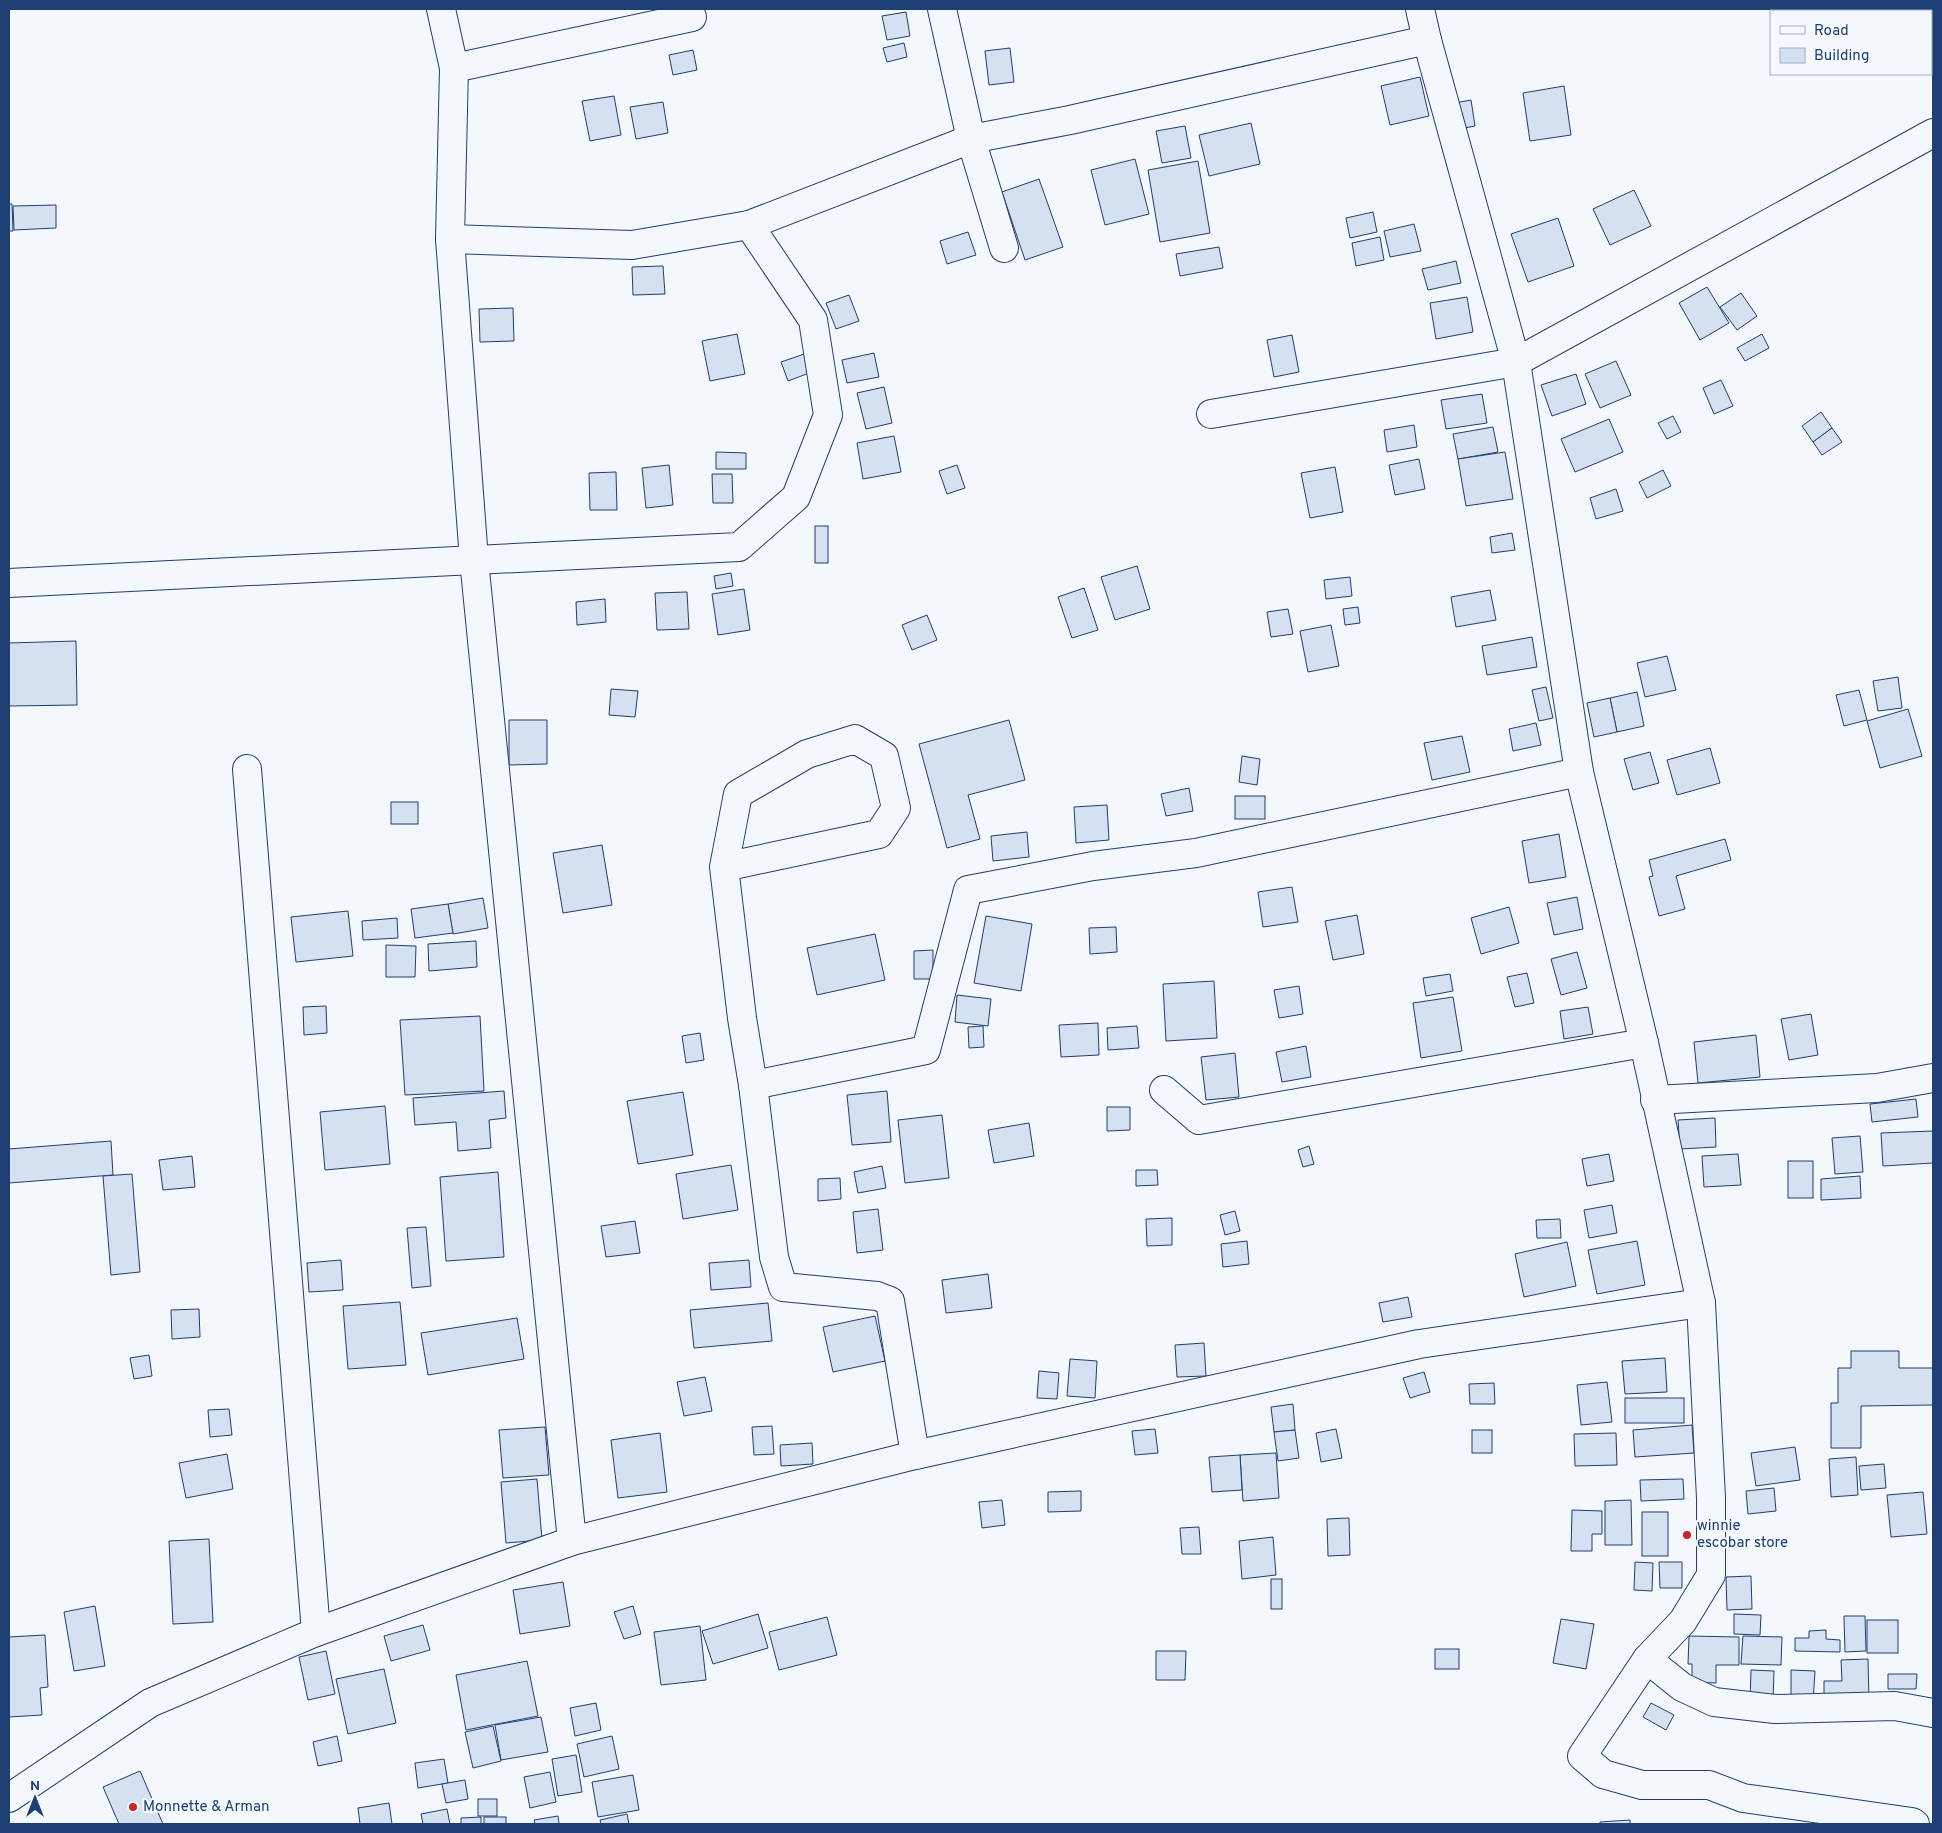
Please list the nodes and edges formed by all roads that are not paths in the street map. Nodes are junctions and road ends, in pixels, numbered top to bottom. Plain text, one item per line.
1 (441, 9) edge
2 (942, 9) edge
3 (1420, 9) edge
4 (692, 17) dead end
5 (1427, 40) junction
6 (454, 68) junction
7 (1933, 133) edge
8 (971, 139) junction
9 (749, 225) junction
10 (450, 239) junction
11 (1004, 248) dead end
12 (1516, 362) junction
13 (1211, 414) dead end
14 (474, 560) junction
15 (9, 583) edge
16 (247, 768) dead end
17 (1579, 772) junction
18 (724, 867) junction
19 (1644, 1043) junction
20 (1933, 1078) edge
21 (753, 1085) junction
22 (1164, 1090) dead end
23 (1655, 1100) junction
24 (1701, 1302) junction
25 (915, 1455) junction
26 (572, 1540) junction
27 (316, 1632) junction
28 (1646, 1659) junction
29 (1933, 1713) edge
30 (9, 1798) edge
31 (1915, 1824) edge

1 - 6 street
2 - 8 street
3 - 5 street
4 - 6 street
5 - 8 street
5 - 12 street
6 - 10 street
7 - 12 street
8 - 9 street
8 - 11 street
9 - 10 street
9 - 14 street
10 - 14 street
12 - 13 street
12 - 17 street
14 - 15 street
14 - 26 street
16 - 27 street
17 - 19 street
17 - 21 street
18 - 18 street
18 - 21 street
19 - 22 street
19 - 23 street
20 - 23 street
21 - 25 street
23 - 24 street
24 - 25 street
24 - 28 street
25 - 26 street
26 - 27 street
27 - 30 street
28 - 29 street
28 - 31 street

